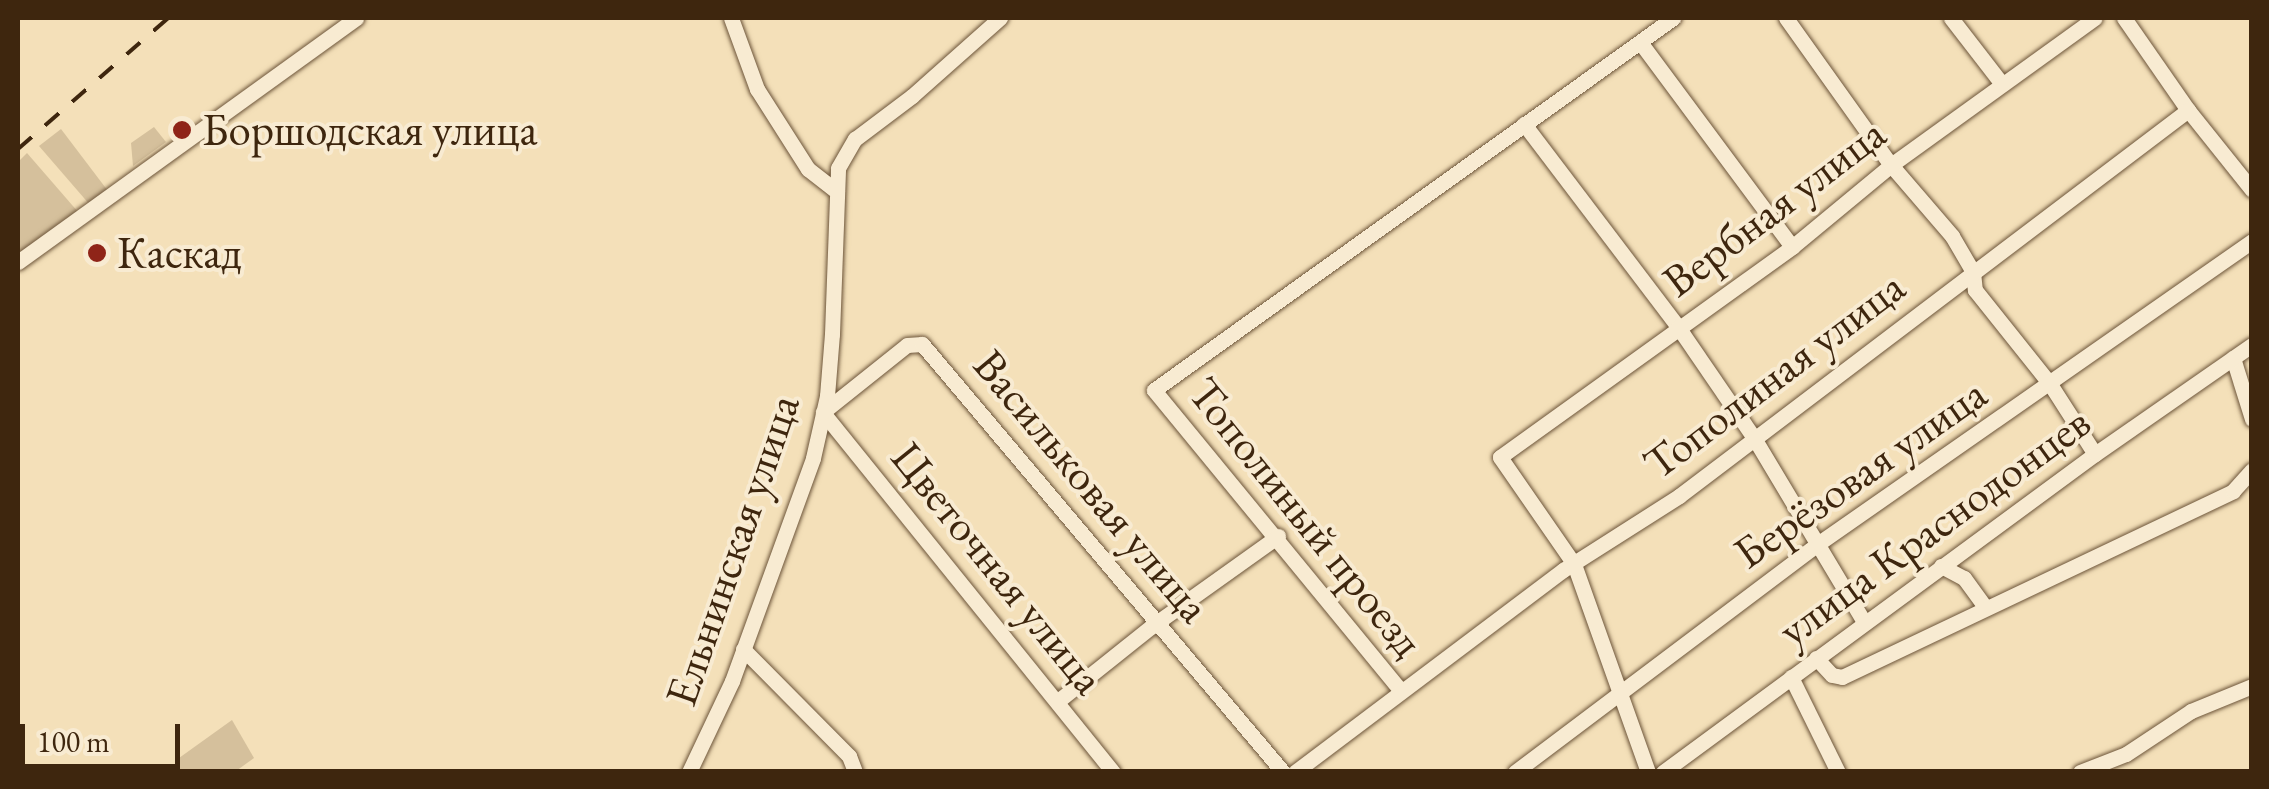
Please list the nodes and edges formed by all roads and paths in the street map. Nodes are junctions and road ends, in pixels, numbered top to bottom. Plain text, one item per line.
1 (356, 18) edge
2 (731, 18) edge
3 (1000, 18) edge
4 (1673, 18) edge
5 (1786, 18) edge
6 (1951, 18) edge
7 (2095, 18) edge
8 (2124, 18) edge
9 (1640, 42) junction
10 (2002, 84) junction
11 (2188, 110) junction
12 (1524, 124) junction
13 (1891, 165) junction
14 (2252, 190) edge
15 (837, 192) junction
16 (2252, 241) edge
17 (1792, 247) junction
18 (18, 262) edge
19 (1974, 272) junction
20 (1678, 327) junction
21 (2252, 345) edge
22 (2233, 358) junction
23 (2050, 384) junction
24 (824, 412) junction
25 (2252, 420) edge
26 (1754, 438) junction
27 (2095, 454) junction
28 (2252, 470) edge
29 (1278, 536) junction
30 (1820, 544) junction
31 (1574, 564) junction
32 (1941, 566) junction
33 (1986, 608) junction
34 (1864, 622) junction
35 (1160, 624) junction
36 (743, 649) junction
37 (1816, 658) junction
38 (1791, 677) junction
39 (2252, 686) edge
40 (1401, 691) junction
41 (1618, 697) junction
42 (1058, 701) junction
43 (689, 772) edge
44 (855, 772) edge
45 (1113, 772) edge
46 (1283, 772) edge
47 (1296, 772) edge
48 (1515, 772) edge
49 (1648, 772) edge
50 (1664, 772) edge
51 (1838, 772) edge
52 (2080, 772) edge

1 - 18 street
2 - 15 street
3 - 15 street, Ельнинская улица
4 - 9 street
5 - 13 street
6 - 10 street
7 - 10 street, Вербная улица
8 - 11 street
9 - 12 street
9 - 17 street
10 - 13 street, Вербная улица
11 - 14 street
11 - 19 street, Тополиная улица
12 - 20 street
12 - 29 street, Тополиный проезд
13 - 17 street, Вербная улица
13 - 19 street
15 - 24 street, Ельнинская улица
16 - 23 street, Берёзовая улица
17 - 20 street, Вербная улица
19 - 23 street
19 - 26 street, Тополиная улица
20 - 26 street
20 - 31 street, Вербная улица
21 - 22 street, улица Краснодонцев
22 - 25 street
22 - 27 street, улица Краснодонцев
23 - 27 street
23 - 30 street, Берёзовая улица
24 - 35 street, Васильковая улица
24 - 36 street, Ельнинская улица
24 - 42 street, Цветочная улица
26 - 30 street
26 - 31 street, Тополиная улица
27 - 32 street, улица Краснодонцев
28 - 33 street
29 - 35 street
29 - 40 street, Тополиный проезд
30 - 34 street
30 - 41 street, Берёзовая улица
31 - 40 street, Тополиная улица
31 - 41 street
32 - 33 street
32 - 34 street, улица Краснодонцев
33 - 37 street
34 - 37 street, улица Краснодонцев
35 - 42 street
35 - 46 street, Васильковая улица
36 - 43 street, Ельнинская улица
36 - 44 street
37 - 38 street, улица Краснодонцев
38 - 50 street, улица Краснодонцев
38 - 51 street
39 - 52 street
40 - 47 street, Тополиная улица
41 - 48 street, Берёзовая улица
41 - 49 street
42 - 45 street, Цветочная улица

